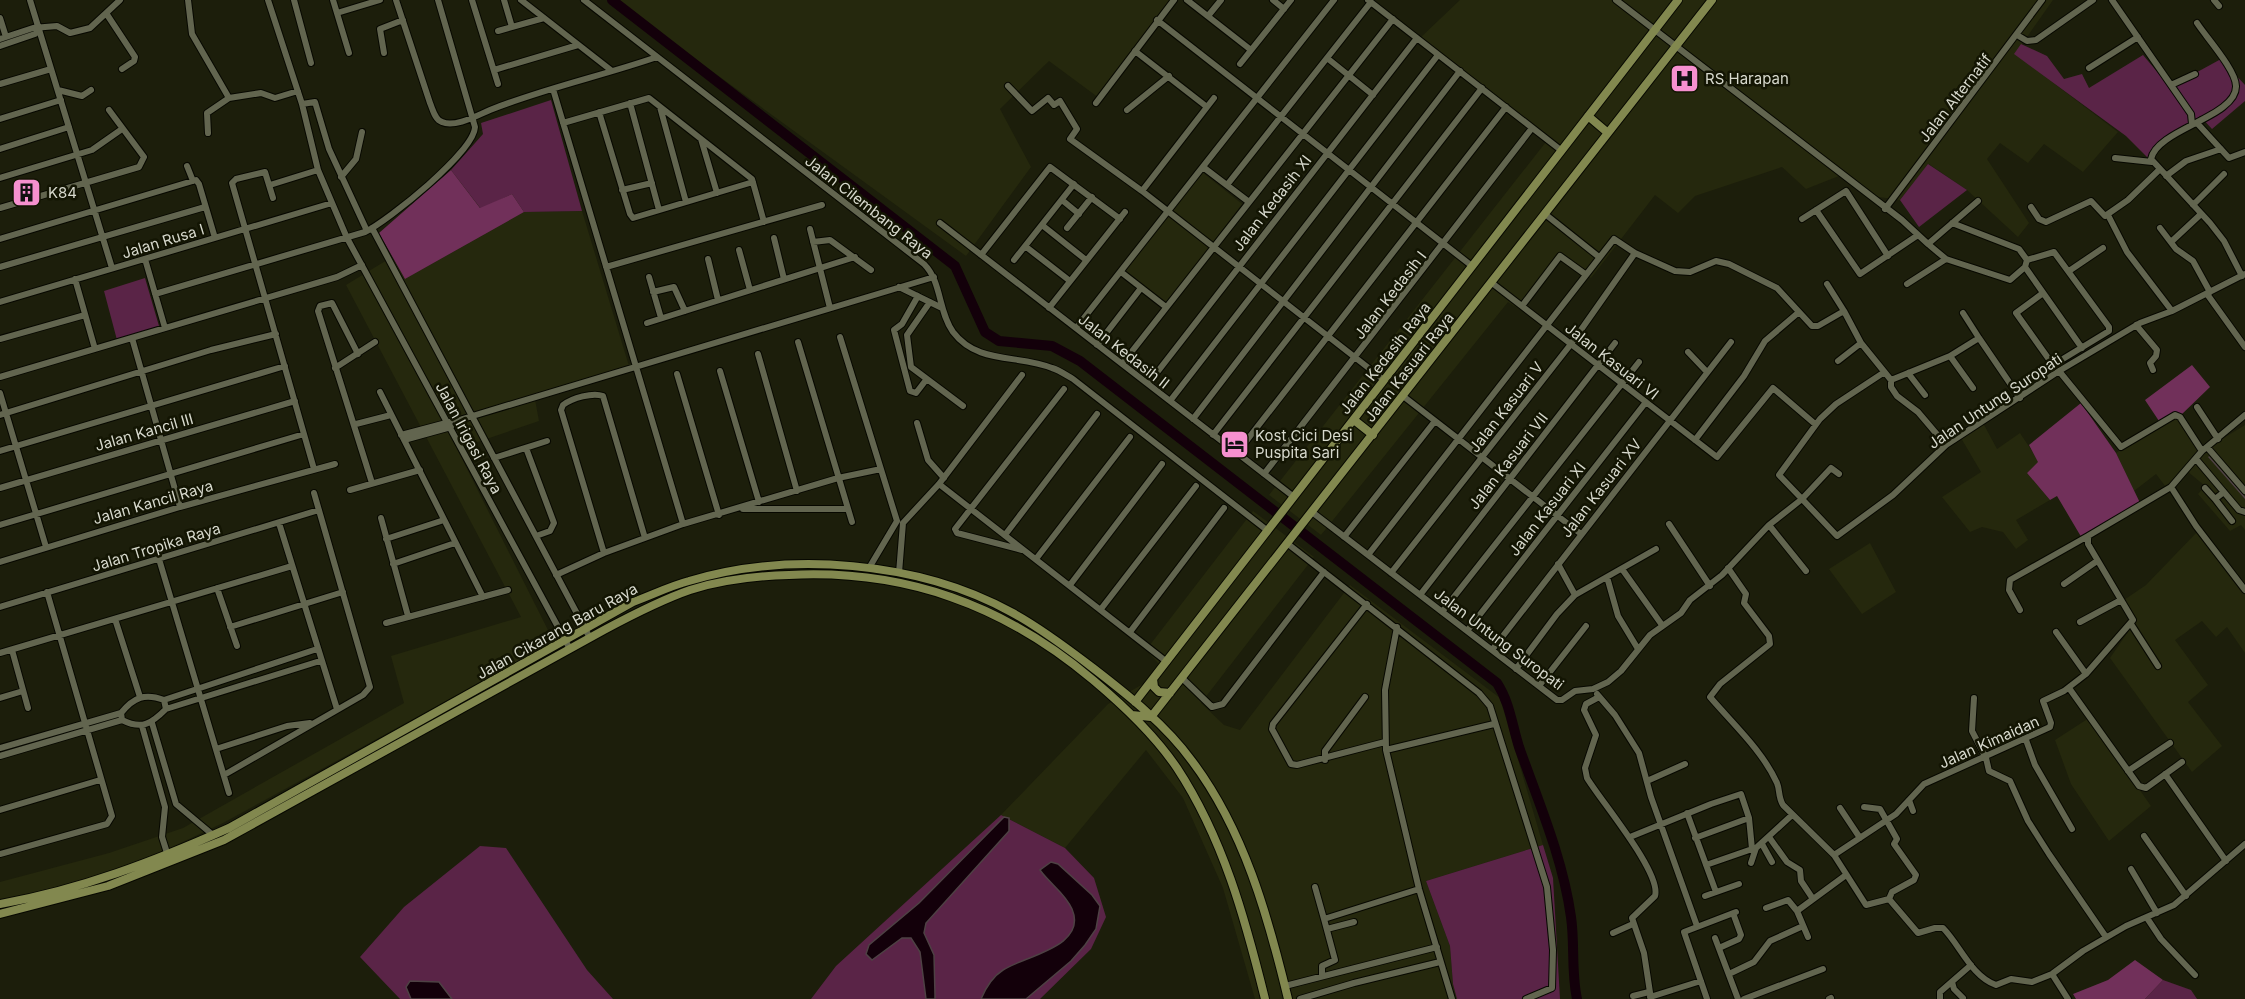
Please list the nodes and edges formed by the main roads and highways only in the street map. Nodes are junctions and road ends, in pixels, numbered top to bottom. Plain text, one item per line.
1 (1678, 0) edge
2 (1712, 0) edge
3 (1588, 116) junction
4 (1608, 133) junction
5 (1354, 420) junction
6 (1373, 435) junction
7 (601, 619) junction
8 (604, 630) junction
9 (1153, 679) junction
10 (1170, 693) junction
11 (1135, 702) junction
12 (1130, 712) junction
13 (1151, 717) junction
14 (202, 845) junction
15 (169, 859) junction
16 (0, 904) edge
17 (0, 914) edge
18 (1264, 999) edge
19 (1288, 999) edge

1 - 3 main road, Jalan Kedasih Raya
2 - 4 main road, Jalan Kasuari Raya
3 - 4 main road
3 - 5 main road, Jalan Kedasih Raya
4 - 6 main road, Jalan Kasuari Raya
5 - 6 main road
5 - 9 main road, Jalan Kedasih Raya
6 - 10 main road, Jalan Kasuari Raya
7 - 8 main road
7 - 11 main road, Jalan Cikarang Baru Raya
7 - 14 main road, Jalan Cikarang Baru Raya
8 - 12 main road, Jalan Cikarang Baru Raya
8 - 14 main road, Jalan Cikarang Baru Raya
9 - 10 main road
9 - 11 main road, Jalan Kedasih Raya
10 - 13 main road, Jalan Kasuari Raya
11 - 13 main road, Jalan Cikarang Baru Raya
12 - 13 main road
12 - 18 main road, Jalan Cikarang Baru Raya
13 - 19 main road, Jalan Cikarang Baru Raya
14 - 15 main road, Jalan Cikarang Baru Raya
15 - 16 main road, Jalan Cikarang Baru Raya
15 - 17 main road, Jalan Cikarang Baru Raya

